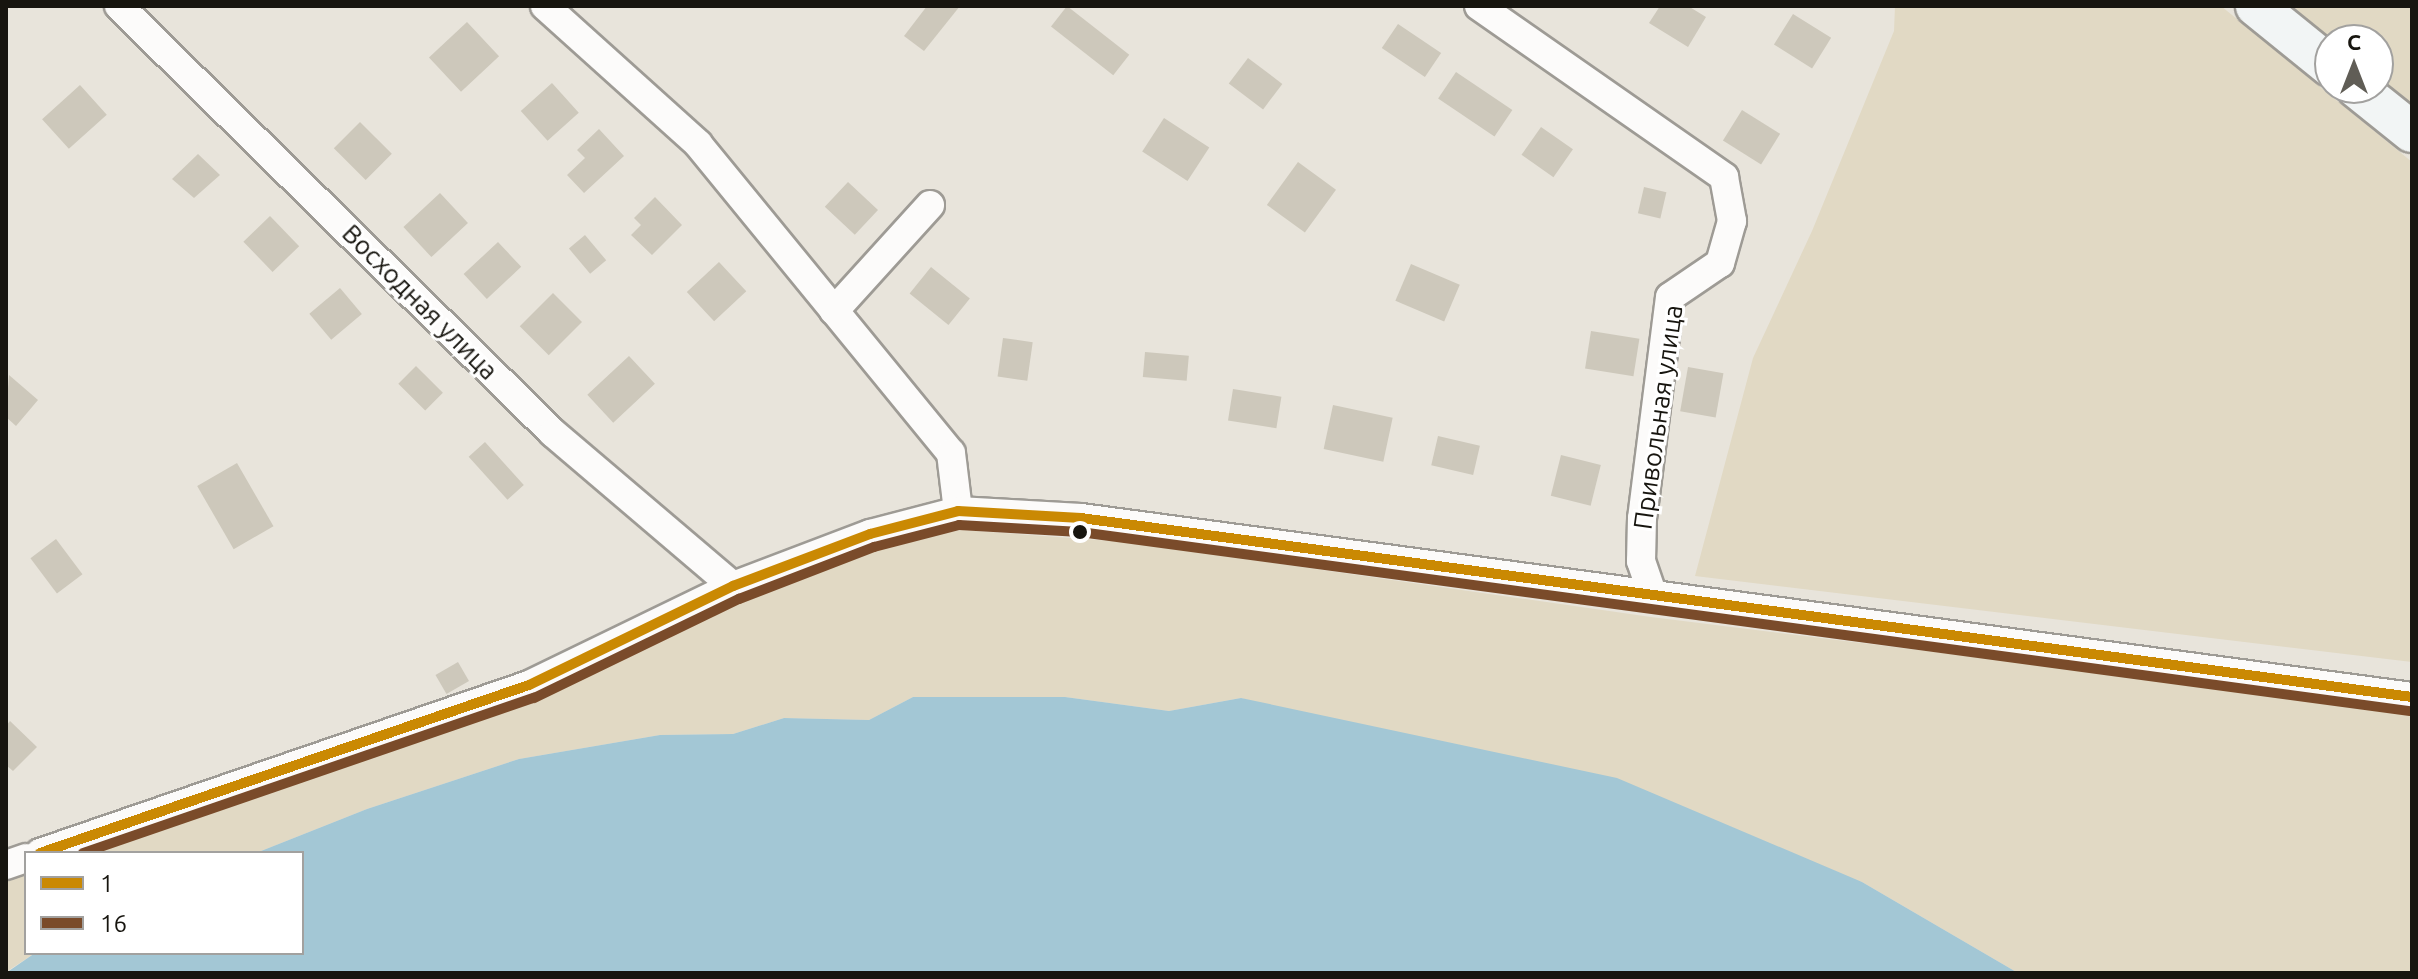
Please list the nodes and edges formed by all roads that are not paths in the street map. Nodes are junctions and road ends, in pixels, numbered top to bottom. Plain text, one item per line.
1 (119, 6) edge
2 (1479, 6) edge
3 (2256, 6) edge
4 (553, 14) edge
5 (2314, 53) edge
6 (2377, 104) edge
7 (2412, 132) edge
8 (930, 205) dead end
9 (834, 311) junction
10 (958, 511) junction
11 (733, 586) junction
12 (1653, 596) junction
13 (2412, 697) edge
14 (46, 851) edge

1 - 11 street, Восходная улица
2 - 12 street, Привольная улица
3 - 5 street
4 - 9 street
6 - 7 street
8 - 9 street
9 - 10 street
10 - 11 street
10 - 12 street
11 - 14 street
12 - 13 street

